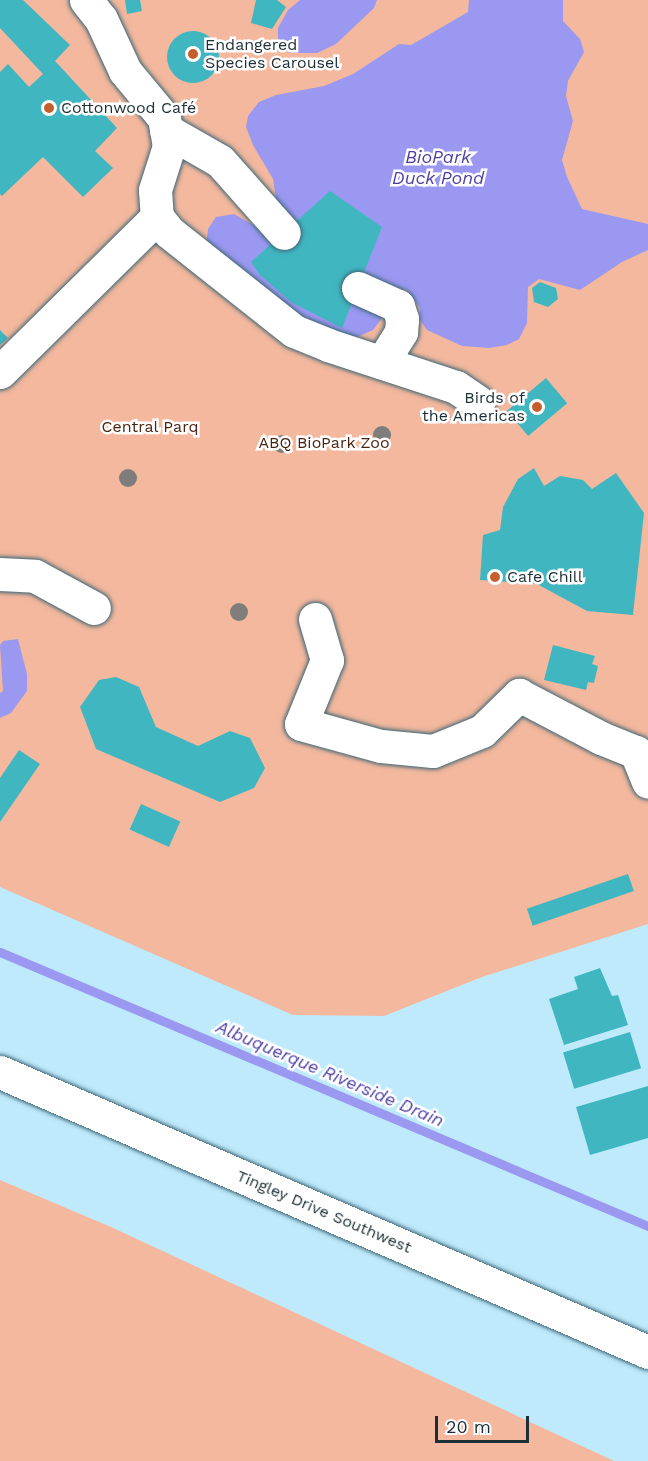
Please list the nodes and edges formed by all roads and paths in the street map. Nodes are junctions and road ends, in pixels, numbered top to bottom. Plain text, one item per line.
1 (86, 0) edge
2 (166, 130) junction
3 (157, 217) junction
4 (274, 223) dead end
5 (358, 288) dead end
6 (381, 362) junction
7 (0, 372) edge
8 (477, 402) dead end
9 (0, 574) edge
10 (94, 608) dead end
11 (315, 619) dead end
12 (648, 782) edge
13 (0, 1072) edge
14 (648, 1352) edge

1 - 2 street
2 - 3 street
2 - 4 street
3 - 6 street
3 - 7 street
5 - 6 street
6 - 8 street
9 - 10 street
11 - 12 street
13 - 14 street, Tingley Drive Southwest

